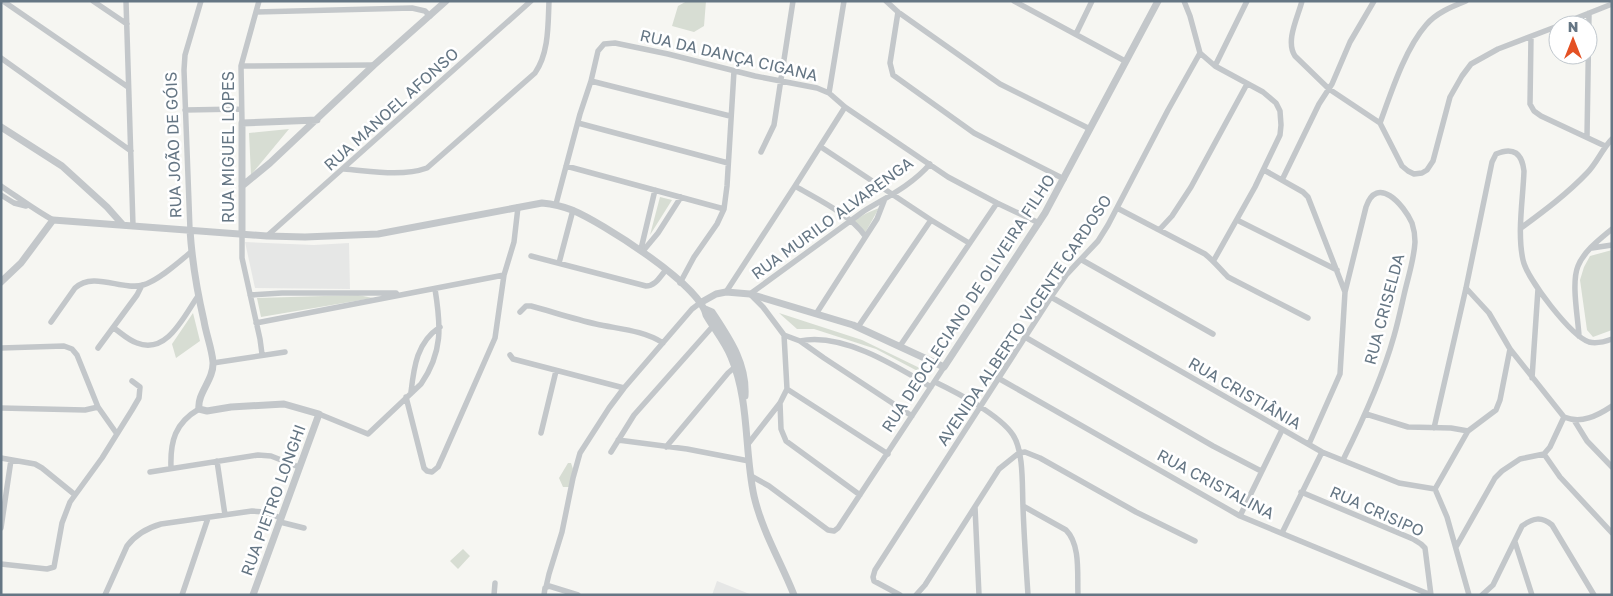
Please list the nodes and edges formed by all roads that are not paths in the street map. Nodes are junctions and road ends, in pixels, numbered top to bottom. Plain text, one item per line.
1 (4, 1) edge
2 (93, 1) edge
3 (126, 1) edge
4 (201, 1) edge
5 (259, 1) edge
6 (446, 1) edge
7 (531, 1) edge
8 (550, 1) edge
9 (793, 1) edge
10 (844, 1) edge
11 (886, 1) edge
12 (1014, 1) edge
13 (1092, 1) edge
14 (1158, 1) edge
15 (1184, 1) edge
16 (1247, 1) edge
17 (1302, 1) edge
18 (1374, 1) edge
19 (1466, 1) edge
20 (1026, 4) edge
21 (1612, 4) edge
22 (256, 12) junction
23 (898, 12) junction
24 (1589, 13) junction
25 (1584, 15) edge
26 (430, 16) junction
27 (127, 24) junction
28 (1548, 30) edge
29 (1076, 34) junction
30 (1531, 37) junction
31 (1200, 53) junction
32 (1, 58) edge
33 (1125, 61) junction
34 (374, 65) junction
35 (241, 66) junction
36 (1215, 66) junction
37 (734, 71) junction
38 (782, 81) junction
39 (591, 82) junction
40 (1247, 84) junction
41 (128, 87) junction
42 (1329, 89) junction
43 (829, 92) junction
44 (845, 106) junction
45 (241, 108) junction
46 (185, 110) junction
47 (730, 116) junction
48 (317, 120) junction
49 (297, 121) junction
50 (242, 123) junction
51 (578, 123) junction
52 (1380, 123) junction
53 (1, 127) edge
54 (1090, 129) junction
55 (299, 136) junction
56 (1587, 137) junction
57 (1612, 139) edge
58 (820, 146) junction
59 (1605, 146) junction
60 (131, 150) junction
61 (762, 152) dead end
62 (728, 163) junction
63 (930, 164) junction
64 (566, 166) junction
65 (344, 169) junction
66 (1264, 170) junction
67 (1064, 179) junction
68 (1282, 180) junction
69 (1, 186) edge
70 (242, 186) junction
71 (796, 186) junction
72 (655, 190) junction
73 (894, 194) junction
74 (1, 195) edge
75 (681, 197) junction
76 (884, 201) junction
77 (997, 203) junction
78 (556, 204) junction
79 (28, 206) junction
80 (518, 207) junction
81 (1118, 208) junction
82 (724, 209) junction
83 (573, 210) junction
84 (53, 220) junction
85 (931, 220) junction
86 (1236, 220) junction
87 (850, 221) junction
88 (1039, 223) junction
89 (123, 225) junction
90 (133, 226) junction
91 (1522, 228) junction
92 (1160, 229) junction
93 (1612, 229) edge
94 (190, 230) junction
95 (242, 234) junction
96 (267, 236) junction
97 (865, 236) junction
98 (969, 243) junction
99 (1612, 245) edge
100 (1590, 248) junction
101 (642, 250) junction
102 (191, 252) junction
103 (531, 256) dead end
104 (1082, 260) junction
105 (1214, 260) junction
106 (559, 263) junction
107 (666, 270) junction
108 (1336, 270) junction
109 (504, 275) junction
110 (3, 278) edge
111 (680, 283) junction
112 (142, 285) junction
113 (1466, 288) junction
114 (435, 289) junction
115 (1538, 289) junction
116 (726, 292) junction
117 (1345, 292) junction
118 (406, 293) junction
119 (750, 294) junction
120 (250, 295) junction
121 (198, 296) junction
122 (1052, 297) junction
123 (703, 306) junction
124 (520, 312) dead end
125 (816, 314) junction
126 (1308, 318) dead end
127 (51, 322) dead end
128 (256, 323) junction
129 (440, 326) junction
130 (713, 326) junction
131 (858, 327) junction
132 (114, 328) junction
133 (1212, 334) dead end
134 (784, 335) junction
135 (1579, 336) junction
136 (1026, 337) junction
137 (1612, 339) edge
138 (800, 340) junction
139 (663, 343) junction
140 (900, 346) junction
141 (1, 348) edge
142 (98, 348) dead end
143 (1510, 349) junction
144 (285, 352) dead end
145 (262, 354) junction
146 (510, 355) dead end
147 (213, 363) junction
148 (735, 367) junction
149 (944, 367) junction
150 (556, 371) junction
151 (998, 378) junction
152 (1532, 378) junction
153 (132, 381) dead end
154 (933, 384) junction
155 (624, 388) junction
156 (787, 389) junction
157 (412, 392) junction
158 (406, 397) junction
159 (780, 403) junction
160 (744, 406) junction
161 (1612, 406) edge
162 (98, 407) junction
163 (980, 407) junction
164 (1, 408) edge
165 (199, 409) junction
166 (319, 414) junction
167 (1366, 414) junction
168 (912, 416) junction
169 (1564, 417) junction
170 (1574, 420) junction
171 (1434, 428) junction
172 (1282, 430) junction
173 (1468, 431) junction
174 (116, 434) junction
175 (541, 434) dead end
176 (618, 440) junction
177 (748, 444) junction
178 (1309, 444) junction
179 (666, 446) junction
180 (611, 452) dead end
181 (1322, 452) junction
182 (1020, 453) junction
183 (888, 454) junction
184 (1544, 454) junction
185 (1, 458) edge
186 (10, 460) junction
187 (1343, 460) junction
188 (217, 461) junction
189 (749, 461) junction
190 (299, 467) junction
191 (1612, 467) edge
192 (171, 468) junction
193 (1261, 471) junction
194 (150, 472) dead end
195 (751, 476) junction
196 (1435, 489) junction
197 (1301, 492) junction
198 (74, 494) junction
199 (860, 495) junction
200 (1023, 506) junction
201 (975, 507) junction
202 (225, 515) junction
203 (1240, 516) junction
204 (208, 518) junction
205 (281, 520) junction
206 (1, 528) edge
207 (304, 528) dead end
208 (1282, 533) junction
209 (1612, 533) edge
210 (1195, 541) dead end
211 (1515, 542) junction
212 (1456, 546) junction
213 (1, 564) edge
214 (495, 583) dead end
215 (545, 590) edge
216 (105, 595) edge
217 (182, 595) edge
218 (253, 595) edge
219 (494, 595) edge
220 (578, 595) edge
221 (794, 595) edge
222 (900, 595) edge
223 (916, 595) edge
224 (978, 595) edge
225 (1028, 595) edge
226 (1078, 595) edge
227 (1431, 595) edge
228 (1469, 595) edge
229 (1482, 595) edge
230 (1532, 595) edge
231 (1594, 595) edge

1 - 41 street
2 - 27 street
3 - 27 street
4 - 46 street, RUA JOÃO DE GÓIS
5 - 22 street, RUA MIGUEL LOPES
6 - 26 street
7 - 65 street, RUA MANOEL AFONSO
8 - 65 street
9 - 38 street
10 - 43 street
11 - 23 street
12 - 20 street
13 - 29 street
14 - 33 street, RUA DEOCLECIANO DE OLIVEIRA FILHO
15 - 31 street
16 - 36 street
17 - 42 street
18 - 42 street
19 - 52 street
20 - 29 street
21 - 24 street
22 - 26 street
22 - 35 street, RUA MIGUEL LOPES
23 - 54 street
23 - 67 street
24 - 25 street
24 - 56 street
26 - 34 street
27 - 41 street
28 - 30 street
29 - 33 street
30 - 52 street
30 - 56 street
31 - 36 street
31 - 81 street, AVENIDA ALBERTO VICENTE CARDOSO
32 - 60 street
33 - 54 street, RUA DEOCLECIANO DE OLIVEIRA FILHO
34 - 35 street
34 - 48 street
35 - 45 street, RUA MIGUEL LOPES
36 - 40 street
37 - 38 street, RUA DA DANÇA CIGANA
37 - 39 street, RUA DA DANÇA CIGANA
37 - 47 street
38 - 43 street, RUA DA DANÇA CIGANA
38 - 61 street
39 - 47 street
39 - 51 street, RUA DA DANÇA CIGANA
40 - 66 street
40 - 92 street
41 - 60 street
42 - 52 street
42 - 68 street
43 - 44 street, RUA DA DANÇA CIGANA
44 - 58 street
44 - 63 street, RUA DA DANÇA CIGANA
45 - 46 street
45 - 50 street, RUA MIGUEL LOPES
46 - 94 street, RUA JOÃO DE GÓIS
47 - 62 street
48 - 49 street
48 - 55 street
49 - 50 street
49 - 55 street
50 - 70 street, RUA MIGUEL LOPES
51 - 62 street
51 - 64 street, RUA DA DANÇA CIGANA
53 - 89 street
54 - 67 street, RUA DEOCLECIANO DE OLIVEIRA FILHO
55 - 70 street
56 - 59 street
57 - 59 street
58 - 71 street
58 - 73 street
59 - 91 street
60 - 90 street
62 - 82 street
63 - 73 street, RUA MURILO ALVARENGA
63 - 77 street, RUA DA DANÇA CIGANA
64 - 72 street
64 - 78 street, RUA DA DANÇA CIGANA
65 - 96 street, RUA MANOEL AFONSO
66 - 68 street
66 - 86 street
67 - 88 street, RUA DEOCLECIANO DE OLIVEIRA FILHO
68 - 108 street
69 - 79 street
70 - 95 street, RUA MIGUEL LOPES
71 - 87 street
71 - 116 street
72 - 75 street
72 - 101 street
73 - 76 street, RUA MURILO ALVARENGA
73 - 85 street
74 - 79 street
75 - 82 street
75 - 101 street
76 - 87 street, RUA MURILO ALVARENGA
76 - 97 street
77 - 88 street, RUA DA DANÇA CIGANA
77 - 98 street
78 - 80 street
78 - 83 street
79 - 84 street
80 - 96 street
80 - 109 street
81 - 92 street
81 - 104 street, AVENIDA ALBERTO VICENTE CARDOSO
82 - 111 street
83 - 101 street
83 - 106 street
84 - 89 street
84 - 110 street
85 - 98 street
85 - 131 street
86 - 105 street
86 - 108 street
87 - 97 street
87 - 119 street, RUA MURILO ALVARENGA
88 - 149 street, RUA DEOCLECIANO DE OLIVEIRA FILHO
89 - 90 street
90 - 94 street
91 - 113 street
91 - 115 street
92 - 105 street
93 - 100 street
94 - 95 street
94 - 102 street
95 - 96 street
95 - 120 street
97 - 125 street
98 - 140 street
99 - 100 street
100 - 135 street
101 - 107 street
102 - 112 street
102 - 121 street
103 - 106 street
104 - 122 street, AVENIDA ALBERTO VICENTE CARDOSO
104 - 133 street
105 - 126 street
106 - 107 street
107 - 111 street
108 - 117 street
109 - 114 street
109 - 158 street
111 - 123 street
112 - 127 street
112 - 132 street
113 - 143 street
113 - 171 street
114 - 118 street
114 - 129 street
115 - 135 street
115 - 152 street
116 - 119 street
116 - 123 street
117 - 167 street, RUA CRISELDA
117 - 178 street
118 - 120 street
118 - 128 street
119 - 125 street
119 - 134 street
120 - 128 street
121 - 132 street
121 - 147 street
122 - 136 street, AVENIDA ALBERTO VICENTE CARDOSO
122 - 172 street, RUA CRISTIÂNIA
123 - 130 street
123 - 139 street
123 - 160 street
124 - 139 street
125 - 131 street
128 - 145 street
129 - 157 street
129 - 157 street
130 - 148 street
130 - 176 street
131 - 140 street
132 - 142 street
134 - 138 street
134 - 156 street
135 - 137 street
136 - 151 street, AVENIDA ALBERTO VICENTE CARDOSO
136 - 193 street
138 - 154 street
138 - 168 street
139 - 155 street
140 - 149 street
141 - 162 street
143 - 152 street
143 - 173 street
144 - 145 street
145 - 147 street
146 - 150 street
147 - 165 street
148 - 160 street
148 - 179 street
149 - 154 street, RUA DEOCLECIANO DE OLIVEIRA FILHO
150 - 155 street
150 - 175 street
151 - 163 street, AVENIDA ALBERTO VICENTE CARDOSO
151 - 203 street, RUA CRISTALINA
152 - 169 street
153 - 174 street
154 - 163 street
154 - 168 street, RUA DEOCLECIANO DE OLIVEIRA FILHO
155 - 215 street
156 - 159 street
156 - 183 street
157 - 158 street
158 - 166 street
159 - 177 street
159 - 199 street
160 - 177 street
161 - 170 street
162 - 164 street
162 - 174 street
163 - 182 street
163 - 222 street, AVENIDA ALBERTO VICENTE CARDOSO
165 - 166 street
165 - 192 street
166 - 190 street, RUA PIETRO LONGHI
167 - 171 street
167 - 187 street, RUA CRISELDA
168 - 183 street, RUA DEOCLECIANO DE OLIVEIRA FILHO
169 - 170 street
169 - 184 street
170 - 191 street
171 - 173 street
172 - 178 street, RUA CRISTIÂNIA
172 - 193 street
173 - 196 street
174 - 198 street
176 - 179 street
176 - 180 street
177 - 189 street
178 - 181 street, RUA CRISTIÂNIA
179 - 189 street
181 - 187 street, RUA CRISTIÂNIA
181 - 197 street
182 - 200 street
182 - 201 street
182 - 210 street
183 - 199 street, RUA DEOCLECIANO DE OLIVEIRA FILHO
184 - 209 street
184 - 212 street
185 - 186 street
186 - 198 street
186 - 206 street
187 - 196 street, RUA CRISTIÂNIA
188 - 190 street
188 - 192 street
188 - 202 street
189 - 195 street
190 - 205 street, RUA PIETRO LONGHI
192 - 194 street
193 - 203 street
195 - 199 street, RUA DEOCLECIANO DE OLIVEIRA FILHO
195 - 221 street
196 - 212 street
197 - 208 street
197 - 227 street, RUA CRISIPO
198 - 213 street
200 - 225 street
200 - 226 street
201 - 223 street
201 - 224 street
202 - 204 street
202 - 205 street
203 - 208 street, RUA CRISTALINA
204 - 216 street
204 - 217 street
205 - 207 street
205 - 218 street, RUA PIETRO LONGHI
208 - 227 street, RUA CRISTALINA
211 - 229 street
211 - 230 street
211 - 231 street
212 - 228 street
214 - 219 street
215 - 220 street

